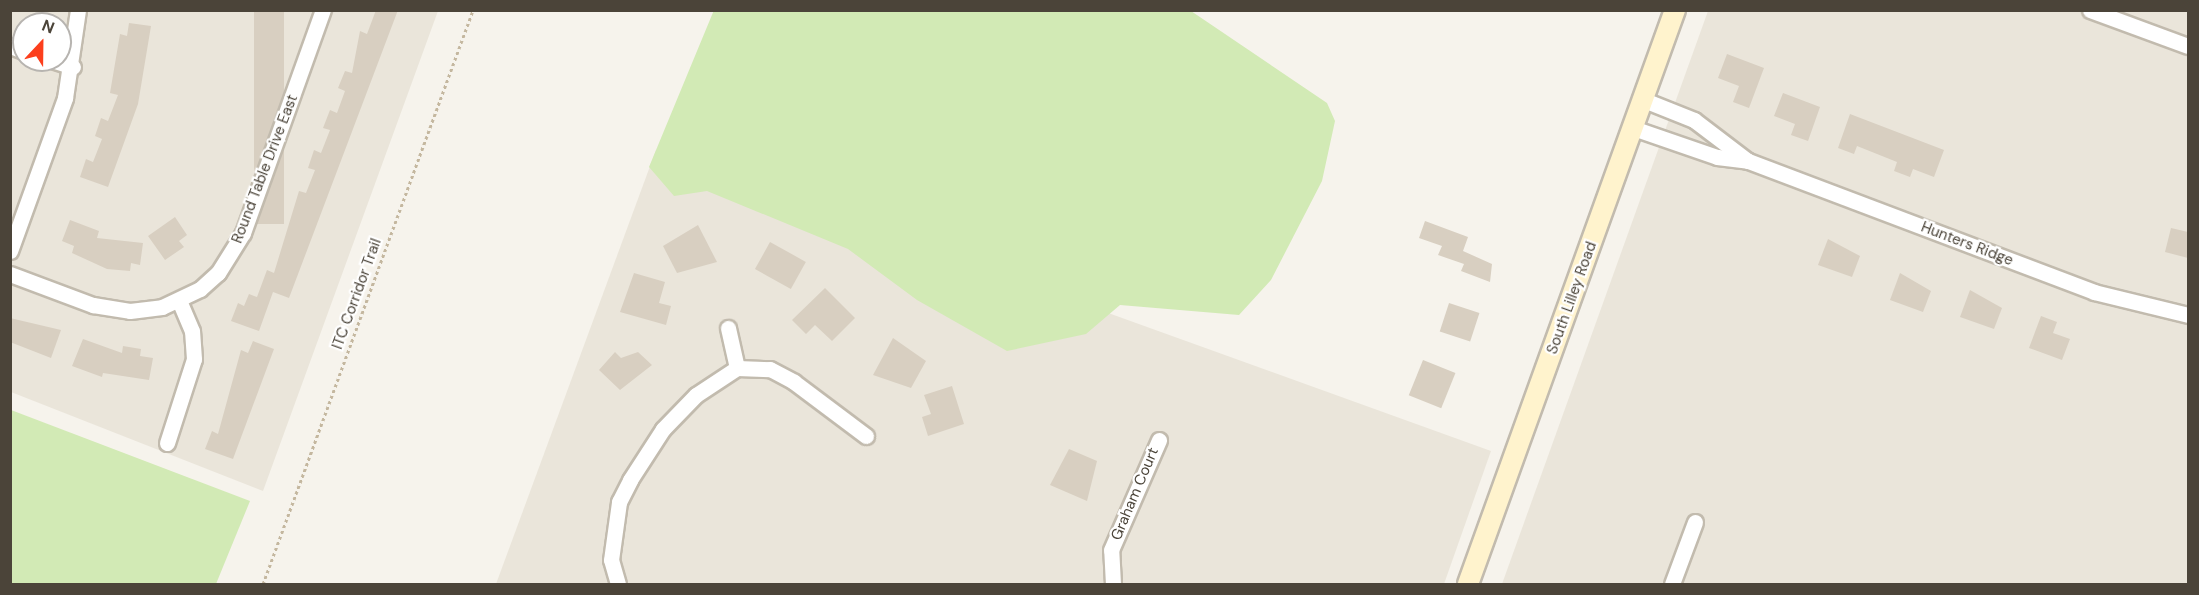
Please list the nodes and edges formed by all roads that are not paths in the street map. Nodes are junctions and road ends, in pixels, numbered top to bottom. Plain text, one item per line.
1 (78, 10) edge
2 (324, 10) edge
3 (1675, 10) edge
4 (2097, 12) edge
5 (2188, 46) edge
6 (73, 67) joint
7 (1644, 100) junction
8 (1633, 128) junction
9 (1748, 161) junction
10 (10, 251) edge
11 (10, 274) edge
12 (179, 301) junction
13 (2188, 315) edge
14 (728, 328) dead end
15 (737, 368) junction
16 (866, 436) dead end
17 (1159, 440) dead end
18 (167, 443) dead end
19 (1695, 522) dead end
20 (618, 585) edge
21 (1113, 585) edge
22 (1468, 585) edge
23 (1672, 585) edge

1 - 6 street
2 - 12 street, Round Table Drive East
3 - 7 street, South Lilley Road
4 - 5 street
6 - 10 street
7 - 8 street, South Lilley Road
7 - 9 street, Hunters Ridge
8 - 9 street, Hunters Ridge
8 - 22 street, South Lilley Road
9 - 13 street, Hunters Ridge
11 - 12 street
12 - 18 street
14 - 15 street
15 - 16 street
15 - 20 street
17 - 21 street, Graham Court
19 - 23 street

